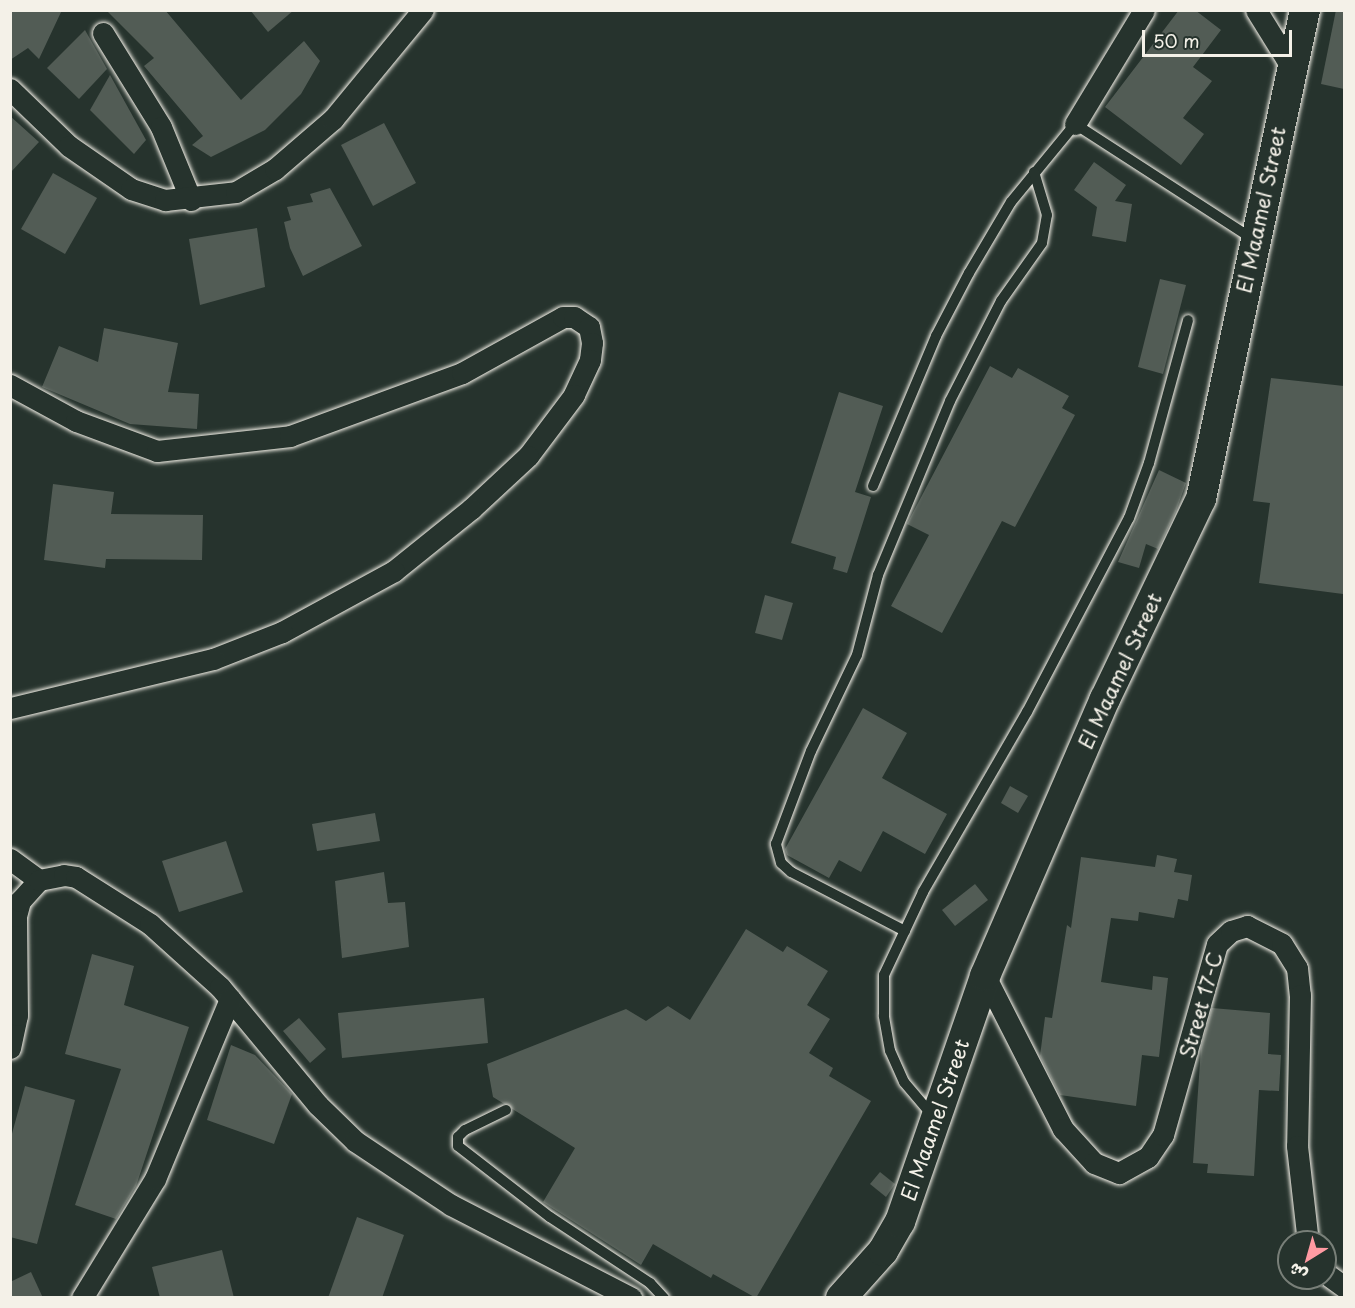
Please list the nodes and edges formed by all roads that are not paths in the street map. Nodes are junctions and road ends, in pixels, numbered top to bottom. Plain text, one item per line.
1 (423, 10) edge
2 (1144, 10) edge
3 (1256, 10) edge
4 (1305, 10) edge
5 (103, 33) dead end
6 (1292, 68) junction
7 (10, 89) edge
8 (1075, 124) junction
9 (1034, 172) junction
10 (191, 200) junction
11 (1253, 239) junction
12 (1188, 320) dead end
13 (10, 384) edge
14 (873, 486) dead end
15 (10, 708) edge
16 (10, 859) edge
17 (39, 880) junction
18 (904, 931) junction
19 (985, 976) junction
20 (230, 999) junction
21 (10, 1048) edge
22 (506, 1110) dead end
23 (935, 1118) junction
24 (1307, 1230) edge
25 (82, 1298) edge
26 (631, 1298) edge
27 (664, 1298) edge
28 (840, 1298) edge

1 - 10 street
2 - 8 street
3 - 6 street
4 - 6 street, El Maamel Street
5 - 10 street
6 - 11 street, El Maamel Street
7 - 10 street
8 - 9 lane
8 - 11 lane
9 - 14 lane
9 - 18 lane
11 - 19 street, El Maamel Street
12 - 18 lane
13 - 15 street
16 - 17 street
17 - 20 street
17 - 21 street
18 - 23 lane
19 - 23 street, El Maamel Street
19 - 24 street, Street 17-C
20 - 25 street
20 - 26 street
22 - 27 lane
23 - 28 street, El Maamel Street

